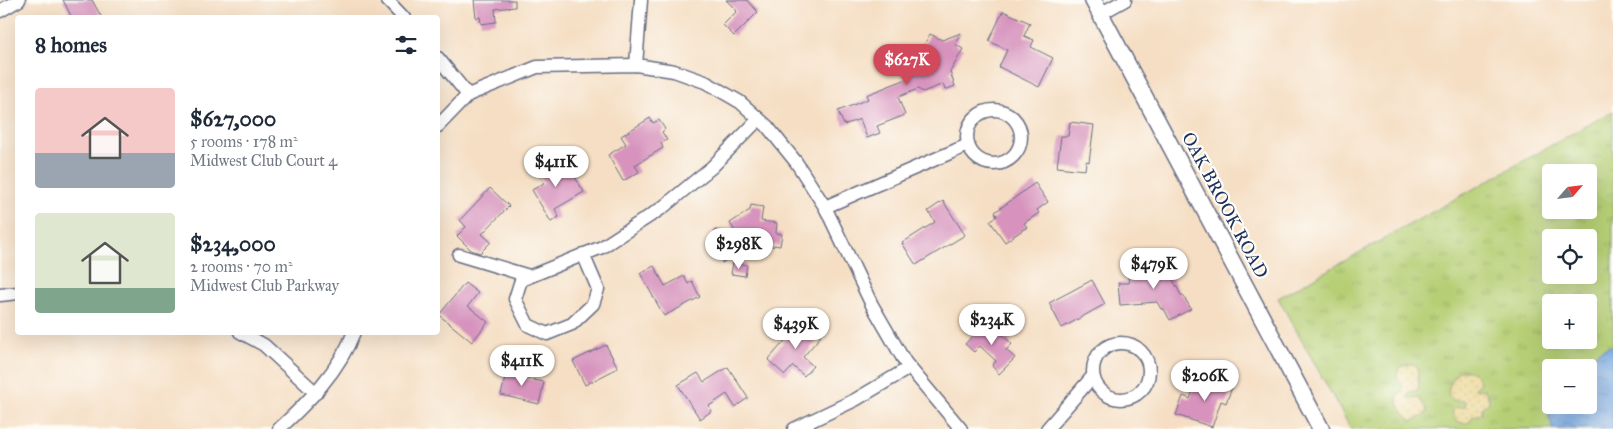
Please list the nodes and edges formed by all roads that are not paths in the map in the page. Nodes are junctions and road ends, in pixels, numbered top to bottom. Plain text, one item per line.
1 (20, 0) edge
2 (387, 0) edge
3 (641, 0) edge
4 (1124, 0) edge
5 (1097, 7) edge
6 (0, 11) edge
7 (401, 15) edge
8 (440, 60) edge
9 (636, 65) junction
10 (468, 95) junction
11 (759, 119) junction
12 (440, 124) edge
13 (968, 145) junction
14 (825, 207) junction
15 (584, 254) junction
16 (459, 255) dead end
17 (529, 276) junction
18 (15, 293) edge
19 (0, 295) edge
20 (246, 335) edge
21 (352, 335) edge
22 (909, 368) junction
23 (1093, 376) junction
24 (316, 393) junction
25 (279, 429) edge
26 (794, 429) edge
27 (961, 429) edge
28 (1047, 429) edge
29 (1321, 429) edge

1 - 6 street
2 - 7 street
3 - 9 street
4 - 5 street
5 - 29 main road, OAK BROOK ROAD
8 - 10 street
9 - 10 street
9 - 11 street
10 - 12 street
11 - 14 street
11 - 15 street
13 - 13 street
13 - 14 street
14 - 22 street
15 - 17 street
15 - 17 street
16 - 17 street
18 - 19 street
20 - 24 street
21 - 24 street
22 - 26 street
22 - 27 street
23 - 23 street
23 - 28 street
24 - 25 street

